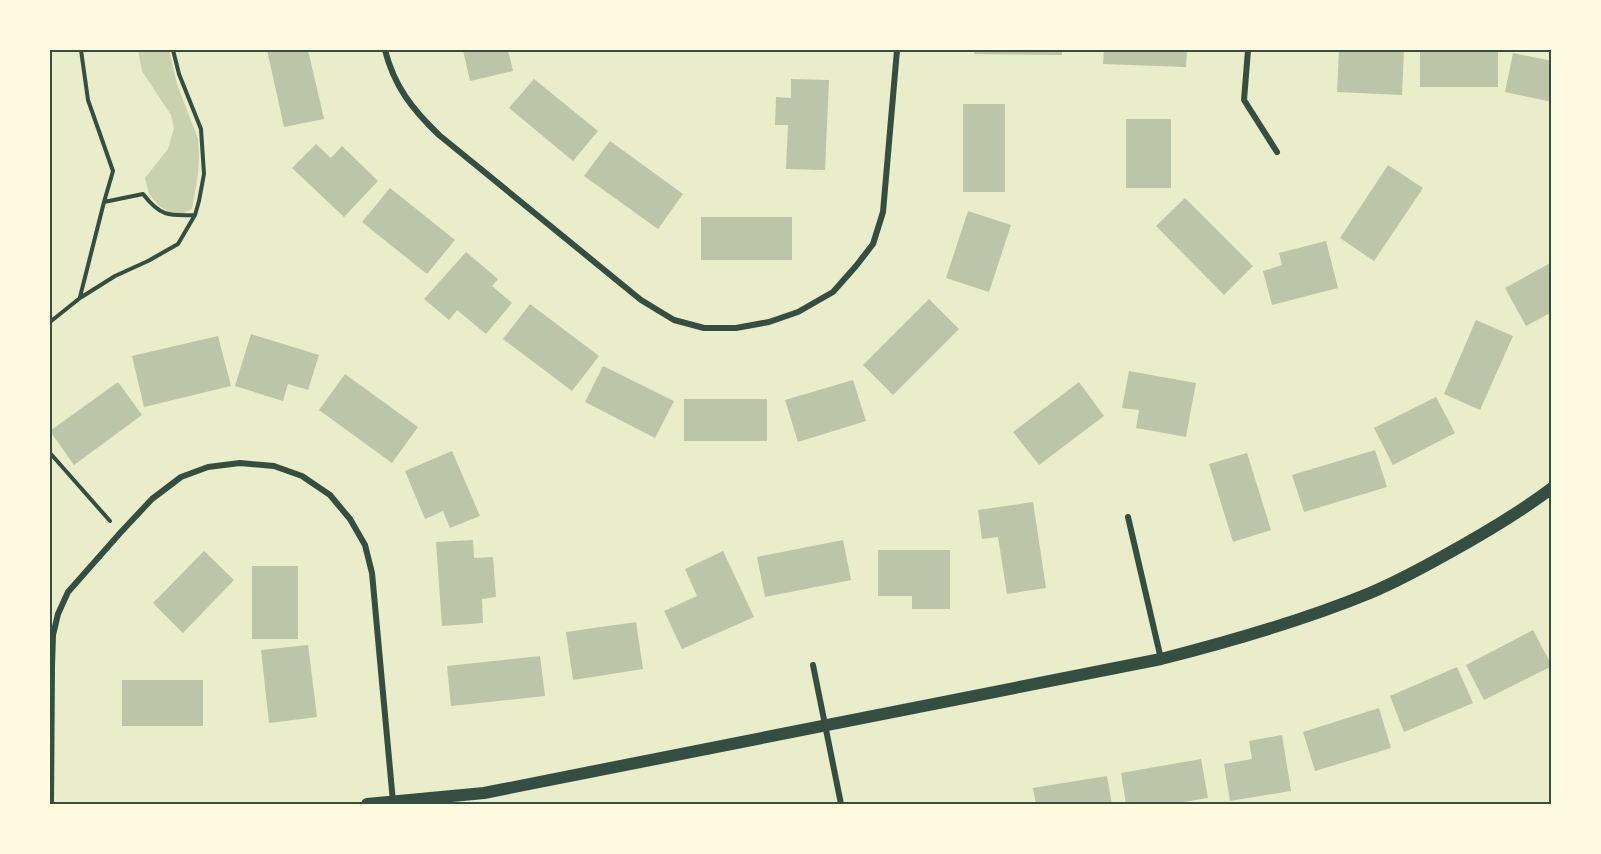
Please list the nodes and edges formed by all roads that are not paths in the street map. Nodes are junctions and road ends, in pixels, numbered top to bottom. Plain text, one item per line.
1 (385, 50) edge
2 (897, 50) edge
3 (1248, 50) edge
4 (1276, 152) dead end
5 (1551, 488) edge
6 (1128, 517) dead end
7 (1161, 659) junction
8 (813, 665) dead end
9 (825, 726) junction
10 (393, 802) junction
11 (51, 804) edge
12 (367, 804) edge
13 (842, 804) edge

1 - 2 street
3 - 4 street
5 - 7 main road
6 - 7 street
7 - 9 main road
8 - 9 street
9 - 10 main road
9 - 13 street
10 - 11 street
10 - 12 main road

